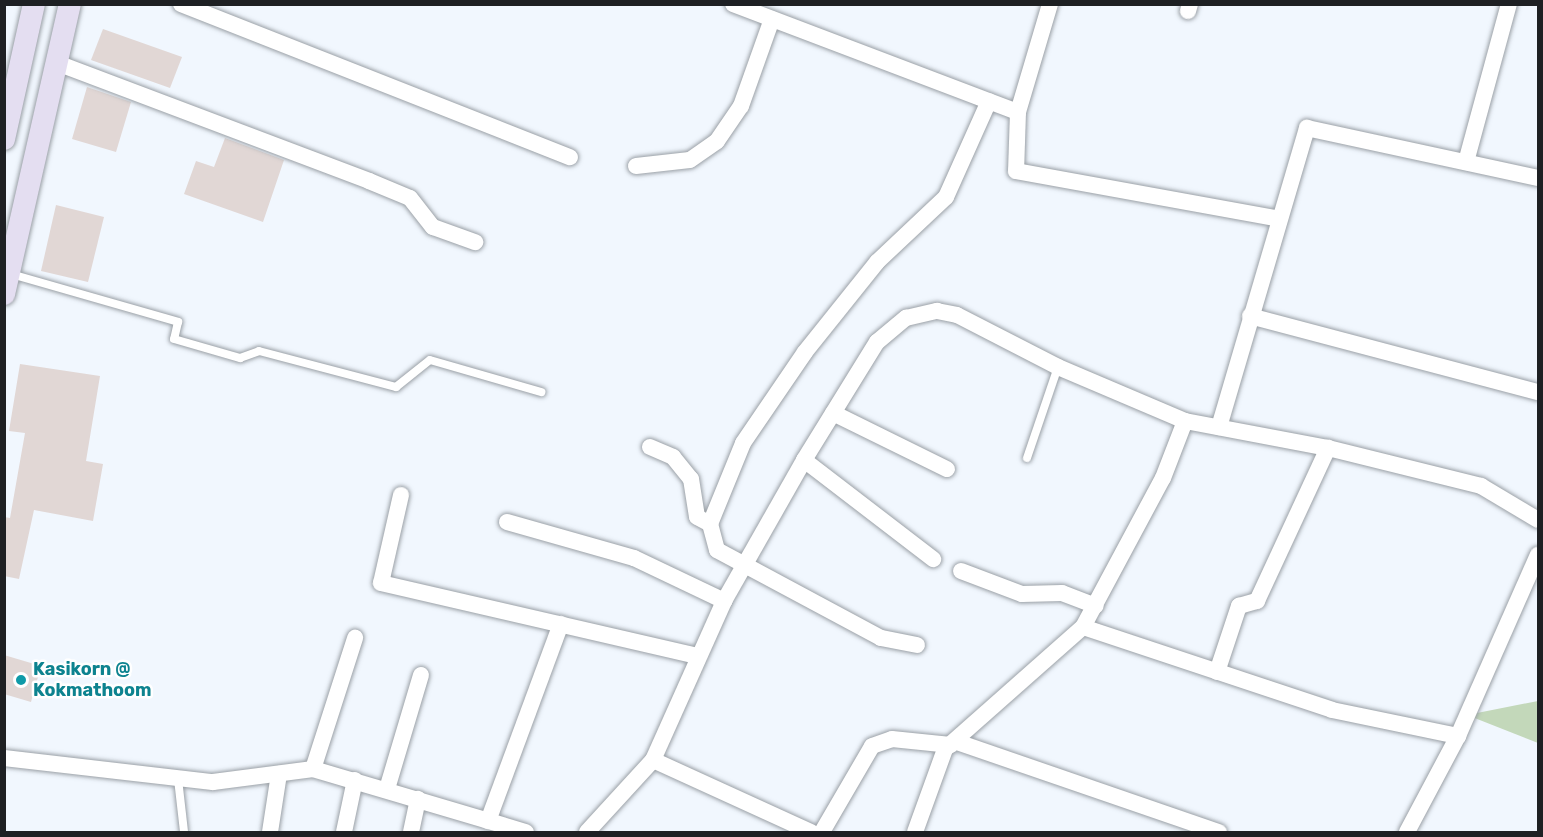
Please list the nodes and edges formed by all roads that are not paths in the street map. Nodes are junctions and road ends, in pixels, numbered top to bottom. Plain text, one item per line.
1 (34, 4) edge
2 (70, 4) edge
3 (181, 4) edge
4 (733, 4) edge
5 (1050, 4) edge
6 (1509, 4) edge
7 (772, 19) junction
8 (57, 63) junction
9 (9, 95) edge
10 (989, 101) junction
11 (1018, 112) junction
12 (4, 140) edge
13 (570, 157) dead end
14 (1467, 162) junction
15 (636, 166) dead end
16 (1539, 178) edge
17 (1279, 219) junction
18 (475, 242) dead end
19 (7, 284) edge
20 (1251, 316) junction
21 (1058, 367) junction
22 (541, 392) dead end
23 (1539, 392) edge
24 (833, 413) junction
25 (1185, 421) junction
26 (1219, 427) junction
27 (650, 447) dead end
28 (1328, 448) junction
29 (1027, 458) dead end
30 (804, 460) junction
31 (947, 469) dead end
32 (401, 495) dead end
33 (1539, 520) edge
34 (507, 522) dead end
35 (710, 524) junction
36 (1539, 555) edge
37 (933, 559) dead end
38 (744, 564) junction
39 (961, 570) dead end
40 (724, 601) junction
41 (1096, 606) junction
42 (561, 624) junction
43 (1083, 627) junction
44 (355, 638) dead end
45 (917, 645) dead end
46 (698, 656) junction
47 (1217, 672) junction
48 (421, 675) dead end
49 (1458, 736) junction
50 (954, 743) junction
51 (4, 759) edge
52 (653, 760) junction
53 (313, 769) junction
54 (279, 774) junction
55 (178, 779) junction
56 (355, 780) junction
57 (387, 789) junction
58 (418, 799) junction
59 (488, 820) junction
60 (1185, 827) edge
61 (791, 829) edge
62 (184, 832) edge
63 (270, 832) edge
64 (344, 832) edge
65 (411, 832) edge
66 (526, 832) edge
67 (587, 832) edge
68 (811, 832) edge
69 (822, 832) edge
70 (915, 832) edge
71 (1219, 832) edge
72 (1407, 832) edge

1 - 9 main road
2 - 8 main road
3 - 13 street
4 - 7 street
5 - 11 street
6 - 14 street
7 - 10 street
7 - 15 street
8 - 18 street
8 - 19 main road
9 - 12 main road
10 - 11 street
10 - 35 street
11 - 17 street
14 - 16 street
14 - 17 street
17 - 20 street
19 - 22 lane
20 - 23 street
20 - 26 street
21 - 24 street
21 - 25 street
21 - 29 lane
24 - 30 street
24 - 31 street
25 - 26 street
25 - 41 street
26 - 28 street
27 - 35 street
28 - 33 street
28 - 47 street
30 - 37 street
30 - 38 street
32 - 42 street
34 - 40 street
35 - 38 street
36 - 49 street
38 - 40 street
38 - 45 street
39 - 41 street
40 - 46 street
41 - 43 street
42 - 46 street
42 - 59 street
43 - 47 street
43 - 50 street
44 - 53 street
46 - 52 street
47 - 49 street
48 - 57 street
49 - 72 street
50 - 60 street
50 - 69 street
50 - 70 street
51 - 55 street
52 - 61 street
52 - 67 street
53 - 54 street
53 - 56 street
54 - 55 street
54 - 63 street
55 - 62 lane
56 - 57 street
56 - 64 street
57 - 58 street
58 - 59 street
58 - 65 street
59 - 66 street
60 - 71 street
61 - 68 street

